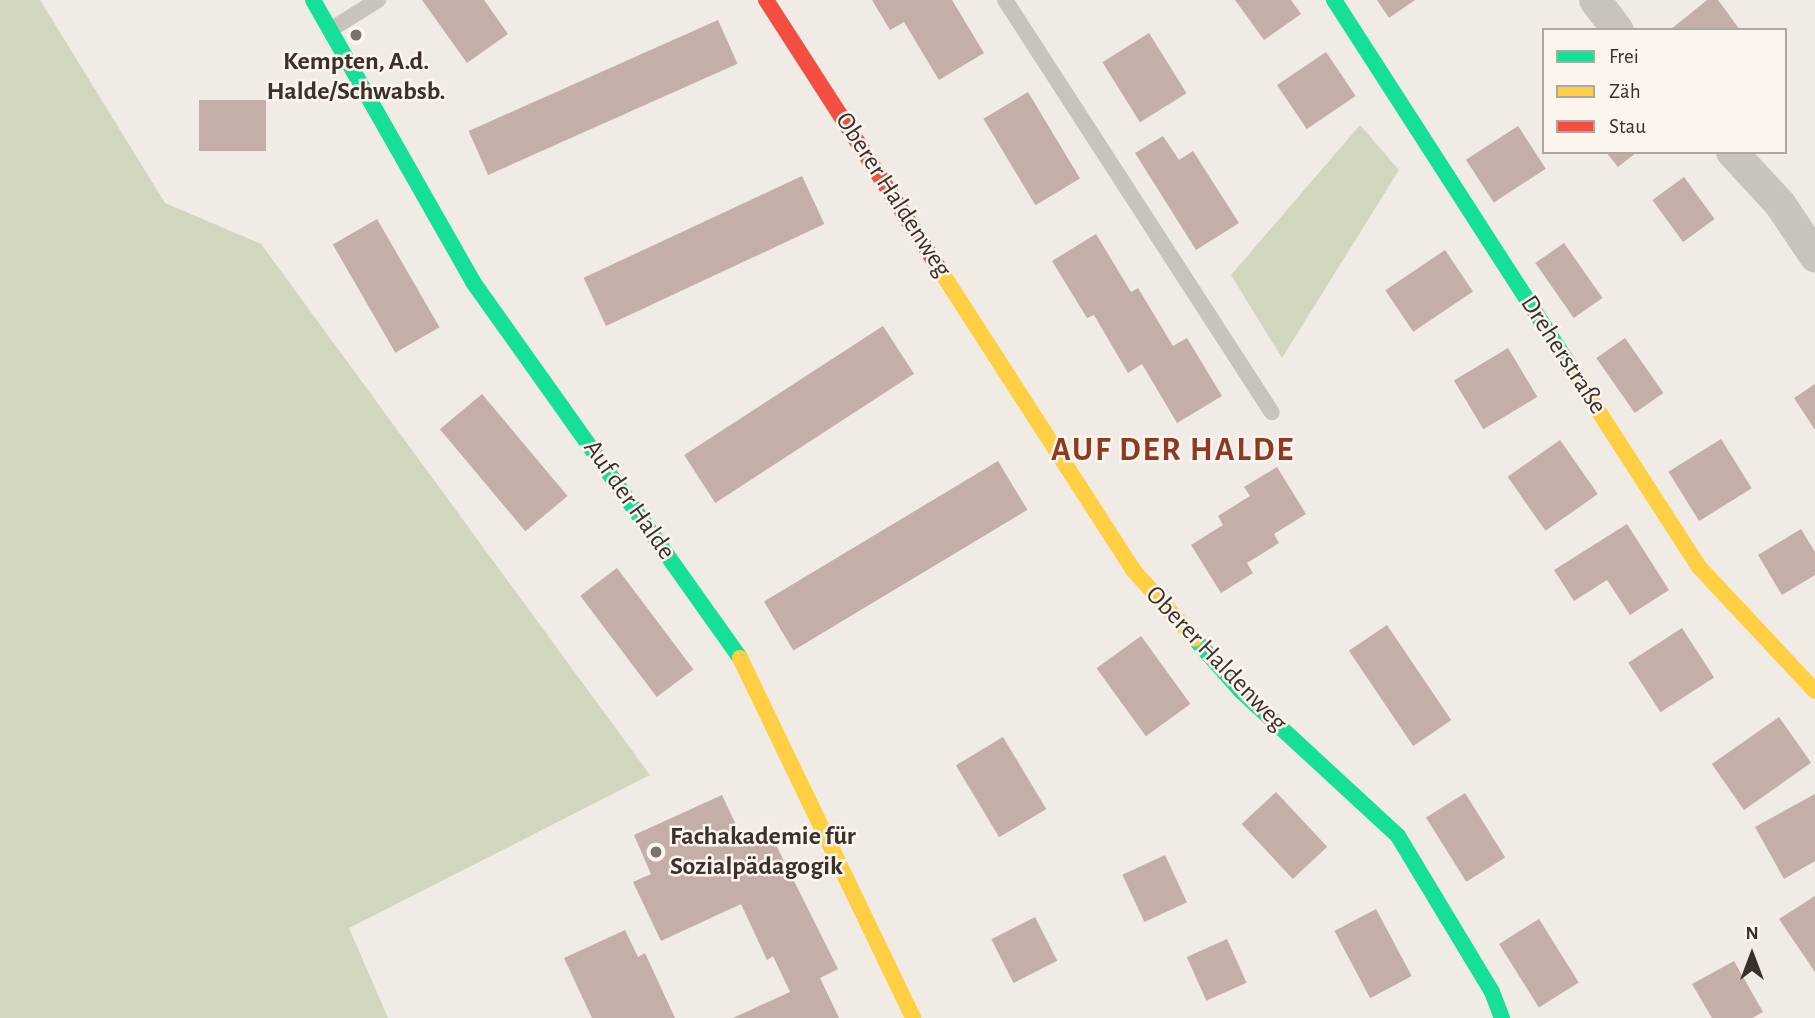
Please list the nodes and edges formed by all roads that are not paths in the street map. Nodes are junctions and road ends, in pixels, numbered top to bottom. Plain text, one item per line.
1 (313, 0) edge
2 (378, 0) edge
3 (765, 0) edge
4 (1005, 0) edge
5 (1334, 0) edge
6 (1595, 0) edge
7 (1616, 28) edge
8 (330, 30) junction
9 (1734, 154) edge
10 (1815, 256) edge
11 (1272, 412) dead end
12 (1815, 691) edge
13 (914, 1018) edge
14 (1502, 1018) edge

1 - 8 street, Auf der Halde
2 - 8 lane
3 - 14 street, Oberer Haldenweg
4 - 11 lane
5 - 12 street, Dreherstraße
6 - 7 street
8 - 13 street, Auf der Halde
9 - 10 street

